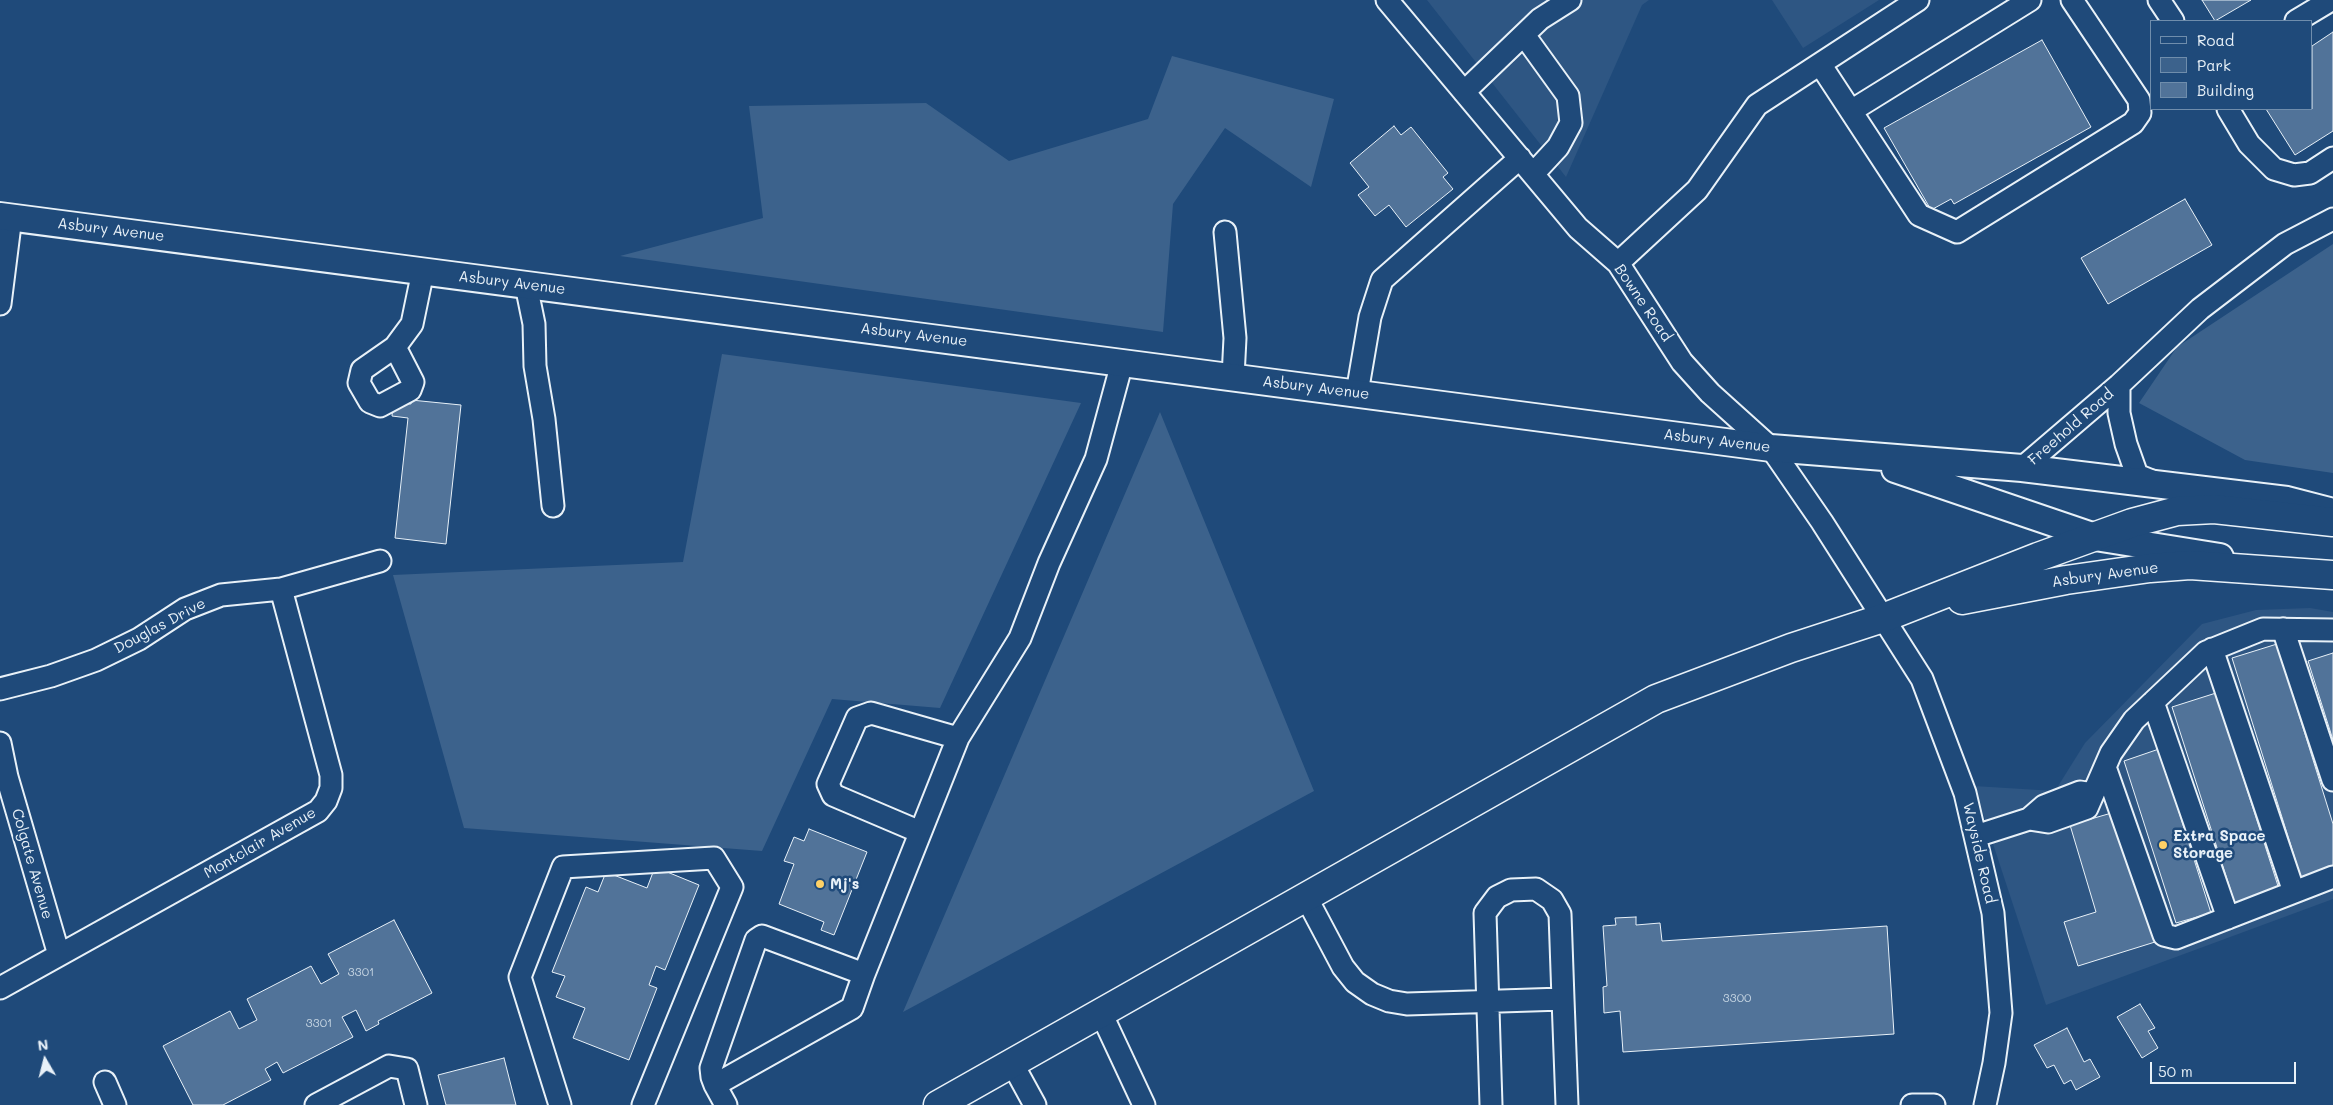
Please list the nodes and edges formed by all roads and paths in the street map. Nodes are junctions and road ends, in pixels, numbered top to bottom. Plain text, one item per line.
1 (1570, 0) edge
2 (1918, 0) edge
3 (2030, 0) edge
4 (2072, 0) edge
5 (2160, 0) edge
6 (2331, 0) edge
7 (1391, 1) edge
8 (2172, 20) edge
9 (2298, 20) edge
10 (1524, 34) junction
11 (1820, 64) junction
12 (1464, 92) junction
13 (2229, 110) edge
14 (1851, 111) junction
15 (2333, 158) edge
16 (1526, 166) junction
17 (6, 216) edge
18 (2333, 219) edge
19 (1225, 232) dead end
20 (1618, 263) junction
21 (423, 271) junction
22 (526, 285) junction
23 (0, 304) edge
24 (395, 347) dead end
25 (1122, 363) junction
26 (1233, 377) junction
27 (2119, 385) junction
28 (1357, 393) junction
29 (1771, 448) junction
30 (1828, 454) junction
31 (2022, 468) junction
32 (2162, 484) junction
33 (553, 506) dead end
34 (2333, 512) edge
35 (2333, 522) edge
36 (2095, 537) junction
37 (380, 561) dead end
38 (2326, 574) edge
39 (281, 590) junction
40 (1883, 618) junction
41 (2283, 628) junction
42 (2333, 630) edge
43 (2212, 649) junction
44 (0, 688) edge
45 (2153, 702) junction
46 (958, 738) junction
47 (0, 743) edge
48 (2105, 767) junction
49 (2333, 780) edge
50 (920, 832) junction
51 (1976, 836) junction
52 (2333, 877) edge
53 (2294, 892) junction
54 (1306, 897) junction
55 (2228, 918) junction
56 (59, 955) junction
57 (864, 974) junction
58 (0, 988) edge
59 (1563, 999) junction
60 (1486, 1001) junction
61 (1101, 1013) junction
62 (1012, 1063) junction
63 (106, 1082) dead end
64 (715, 1085) junction
65 (115, 1105) edge
66 (316, 1105) edge
67 (416, 1105) edge
68 (560, 1105) edge
69 (643, 1105) edge
70 (726, 1105) edge
71 (938, 1105) edge
72 (1035, 1105) edge
73 (1145, 1105) edge
74 (1491, 1105) edge
75 (1567, 1105) edge
76 (1912, 1105) edge
77 (1934, 1105) edge
78 (1984, 1105) edge

1 - 10 street
2 - 11 street
3 - 14 street
4 - 14 street
5 - 8 street
6 - 9 street
7 - 12 street, Bowne Road
10 - 12 street
10 - 16 street
11 - 14 street
11 - 20 street
12 - 16 street, Bowne Road
13 - 15 street
16 - 20 street, Bowne Road
16 - 28 street
17 - 21 main road, Asbury Avenue
17 - 23 street
18 - 27 street, Freehold Road
19 - 26 street
20 - 29 street, Bowne Road
21 - 22 main road, Asbury Avenue
21 - 24 street
22 - 25 main road, Asbury Avenue
22 - 33 street
25 - 26 main road, Asbury Avenue
25 - 46 street
26 - 28 main road, Asbury Avenue
27 - 31 street, Freehold Road
27 - 32 street
28 - 29 main road, Asbury Avenue
29 - 30 main road, Asbury Avenue
29 - 40 street, Bowne Road
30 - 31 main road, Asbury Avenue
30 - 36 main road, Asbury Avenue
31 - 32 main road, Asbury Avenue
32 - 34 main road, Asbury Avenue
35 - 36 highway, Asbury Avenue
36 - 38 main road, Asbury Avenue
36 - 40 highway, Asbury Avenue
37 - 39 street, Douglas Drive
38 - 40 highway, Asbury Avenue
39 - 44 street, Douglas Drive
39 - 56 street, Montclair Avenue
40 - 51 street, Wayside Road
40 - 54 highway
41 - 42 street
41 - 43 street
41 - 49 street
43 - 45 street
43 - 53 street
45 - 48 street
45 - 55 street
46 - 50 street
46 - 50 street
47 - 56 street, Colgate Avenue
48 - 51 street
48 - 55 street
50 - 57 street
51 - 78 street, Wayside Road
52 - 53 street
53 - 55 street
54 - 60 street
54 - 61 highway
56 - 58 street, Montclair Avenue
57 - 64 street
57 - 64 street
59 - 60 street
59 - 60 street
59 - 75 street
60 - 74 street
61 - 62 highway
61 - 73 street
62 - 71 highway
62 - 72 street
63 - 65 street
64 - 70 street
66 - 67 street
68 - 69 street
76 - 77 street

